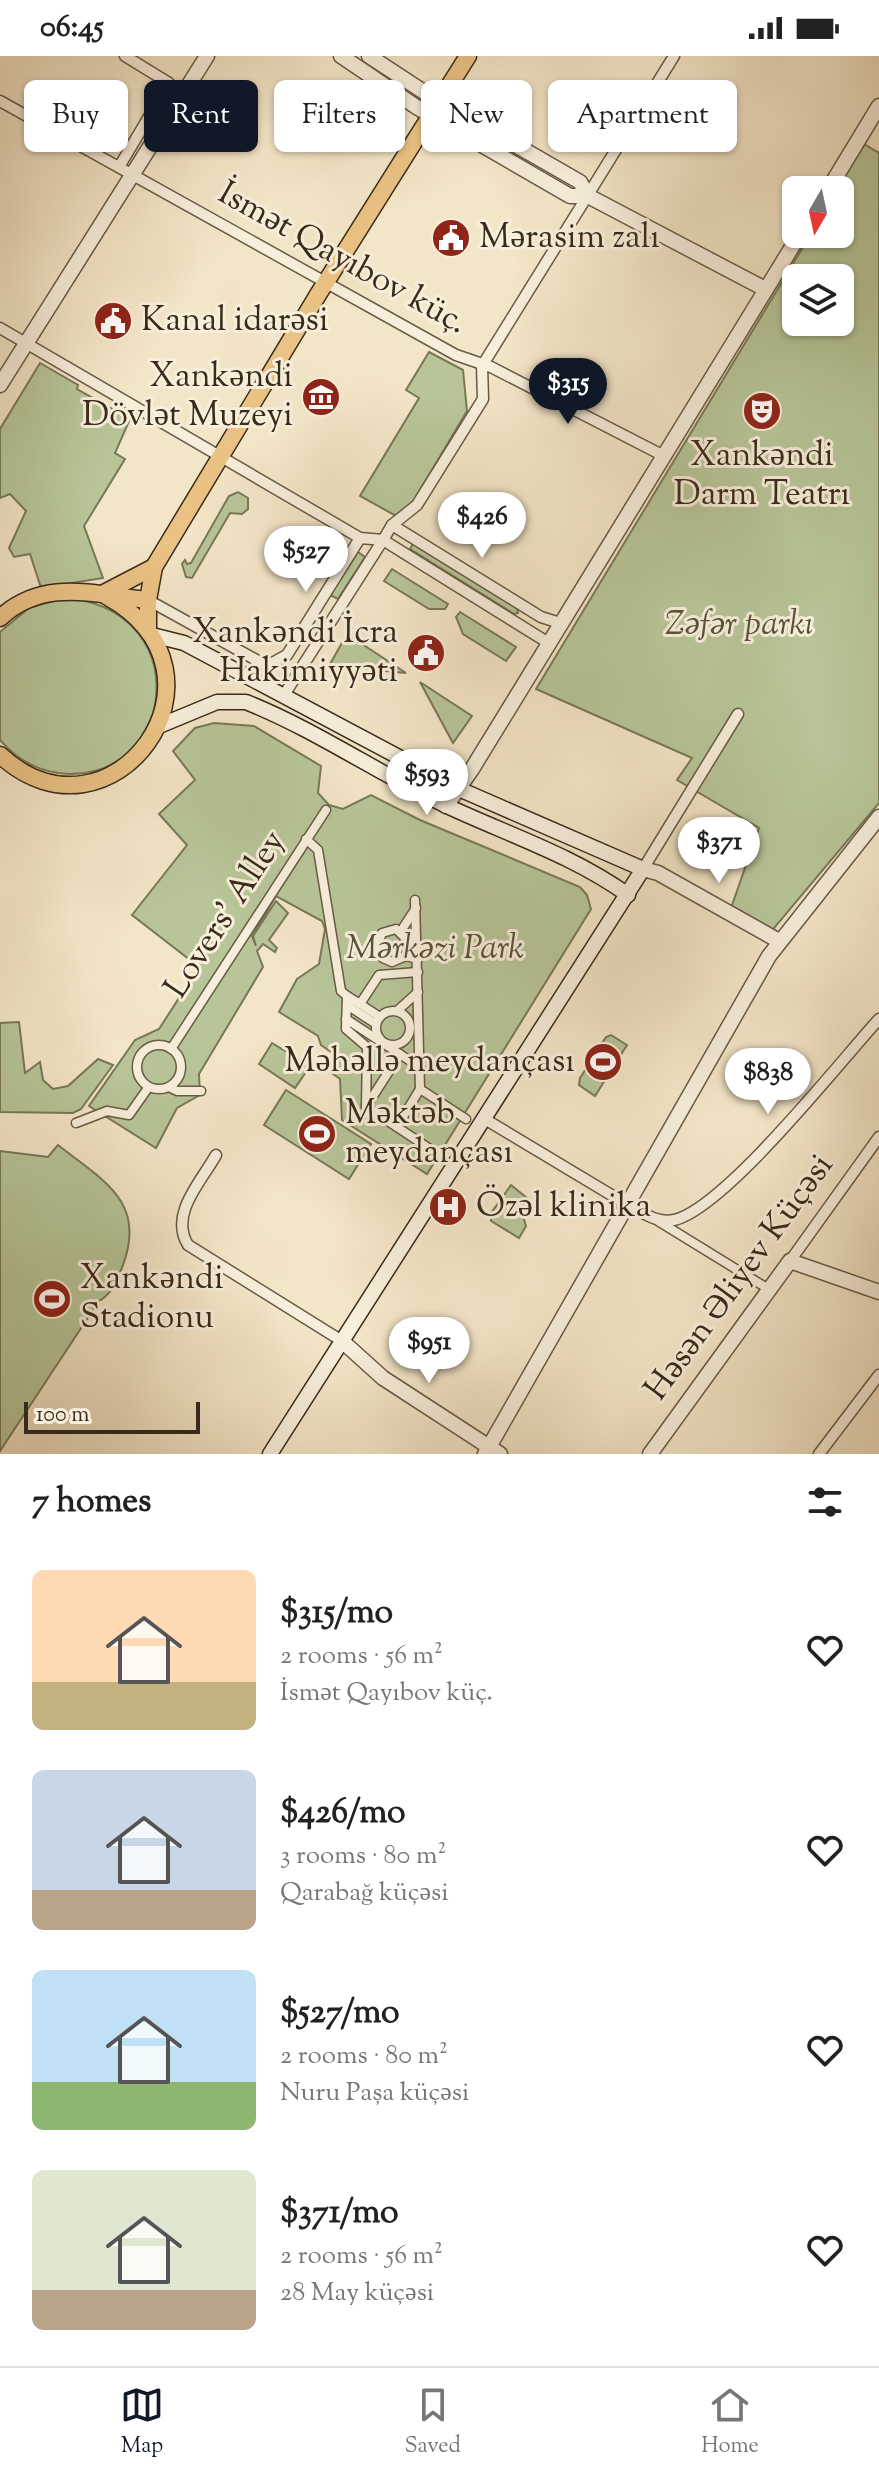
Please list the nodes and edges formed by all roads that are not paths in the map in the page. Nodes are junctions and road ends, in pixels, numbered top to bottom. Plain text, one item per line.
1 (125, 56) edge
2 (207, 56) edge
3 (341, 56) edge
4 (369, 56) edge
5 (468, 56) edge
6 (674, 56) edge
7 (453, 80) edge
8 (421, 98) edge
9 (0, 101) edge
10 (421, 101) edge
11 (879, 106) edge
12 (421, 131) edge
13 (520, 152) edge
14 (119, 167) junction
15 (133, 176) junction
16 (836, 176) edge
17 (588, 196) junction
18 (791, 248) edge
19 (325, 282) junction
20 (765, 289) junction
21 (0, 328) edge
22 (26, 343) junction
23 (482, 366) junction
24 (0, 385) edge
25 (662, 455) junction
26 (219, 456) junction
27 (392, 525) junction
28 (360, 538) junction
29 (383, 540) junction
30 (154, 567) junction
31 (103, 596) junction
32 (148, 600) junction
33 (0, 618) edge
34 (560, 623) junction
35 (150, 632) junction
36 (547, 642) junction
37 (284, 695) junction
38 (738, 714) dead end
39 (159, 726) junction
40 (0, 755) edge
41 (459, 789) junction
42 (446, 806) junction
43 (326, 810) dead end
44 (879, 817) edge
45 (306, 839) junction
46 (643, 869) junction
47 (628, 895) junction
48 (401, 931) junction
49 (779, 941) junction
50 (406, 956) junction
51 (418, 959) junction
52 (418, 972) junction
53 (418, 991) junction
54 (347, 1000) junction
55 (360, 1004) junction
56 (397, 1011) junction
57 (346, 1019) junction
58 (879, 1019) edge
59 (378, 1021) junction
60 (383, 1043) junction
61 (171, 1049) junction
62 (400, 1054) junction
63 (421, 1068) junction
64 (169, 1087) junction
65 (148, 1088) junction
66 (420, 1089) junction
67 (201, 1091) dead end
68 (366, 1107) junction
69 (483, 1118) junction
70 (466, 1119) dead end
71 (76, 1123) dead end
72 (397, 1127) junction
73 (879, 1137) edge
74 (216, 1155) dead end
75 (442, 1157) dead end
76 (625, 1204) junction
77 (657, 1221) junction
78 (790, 1261) junction
79 (770, 1290) junction
80 (879, 1292) edge
81 (342, 1341) junction
82 (879, 1375) edge
83 (491, 1452) edge
84 (270, 1454) edge
85 (650, 1454) edge
86 (819, 1454) edge

1 - 14 street
2 - 15 street
3 - 10 street
4 - 8 street
5 - 7 main road
6 - 17 street
9 - 14 street, İsmət Qayıbov küç.
11 - 16 street
12 - 19 main road
13 - 17 street
14 - 15 street, İsmət Qayıbov küç.
15 - 19 street, İsmət Qayıbov küç.
15 - 22 street
17 - 20 street
17 - 23 street
18 - 20 street
19 - 23 street, İsmət Qayıbov küç.
19 - 26 main road
20 - 25 street
21 - 22 street
22 - 24 street
22 - 26 street
23 - 25 street, İsmət Qayıbov küç.
23 - 27 street
25 - 34 street
26 - 28 street
26 - 30 main road
27 - 29 street
27 - 34 street
28 - 29 street
28 - 32 street
29 - 36 street
29 - 37 street
30 - 31 main road
30 - 32 main road
31 - 32 main road
31 - 33 main road
31 - 35 main road
32 - 35 main road
34 - 36 street
35 - 37 street
35 - 39 main road
36 - 41 street
37 - 41 street
38 - 46 street
39 - 40 main road
39 - 42 street
41 - 42 street
41 - 46 street
42 - 47 street
43 - 45 street, Lovers' Alley
44 - 49 street
45 - 54 street
45 - 61 street, Lovers' Alley
46 - 47 street
46 - 49 street
47 - 69 street
48 - 50 street
48 - 50 street
48 - 51 street
49 - 76 street
50 - 51 street
51 - 52 street
52 - 53 street
52 - 55 street
53 - 56 street
53 - 63 street
54 - 55 street
54 - 57 street
54 - 59 street
55 - 59 street
56 - 59 street
56 - 60 street
57 - 60 street
57 - 68 street
58 - 77 street
59 - 60 street
60 - 62 street
61 - 64 street
61 - 65 street
62 - 63 street
62 - 68 street
63 - 66 street
64 - 65 street
64 - 67 street
65 - 71 street
66 - 70 street
66 - 72 street
68 - 72 street
69 - 76 street
69 - 81 street
72 - 75 street
73 - 78 street, Həsən Əliyev Küçəsi
74 - 81 street
76 - 77 street
76 - 83 street
77 - 79 street
78 - 79 street, Həsən Əliyev Küçəsi
78 - 80 street
79 - 85 street, Həsən Əliyev Küçəsi
81 - 83 street
81 - 84 street
82 - 86 street

